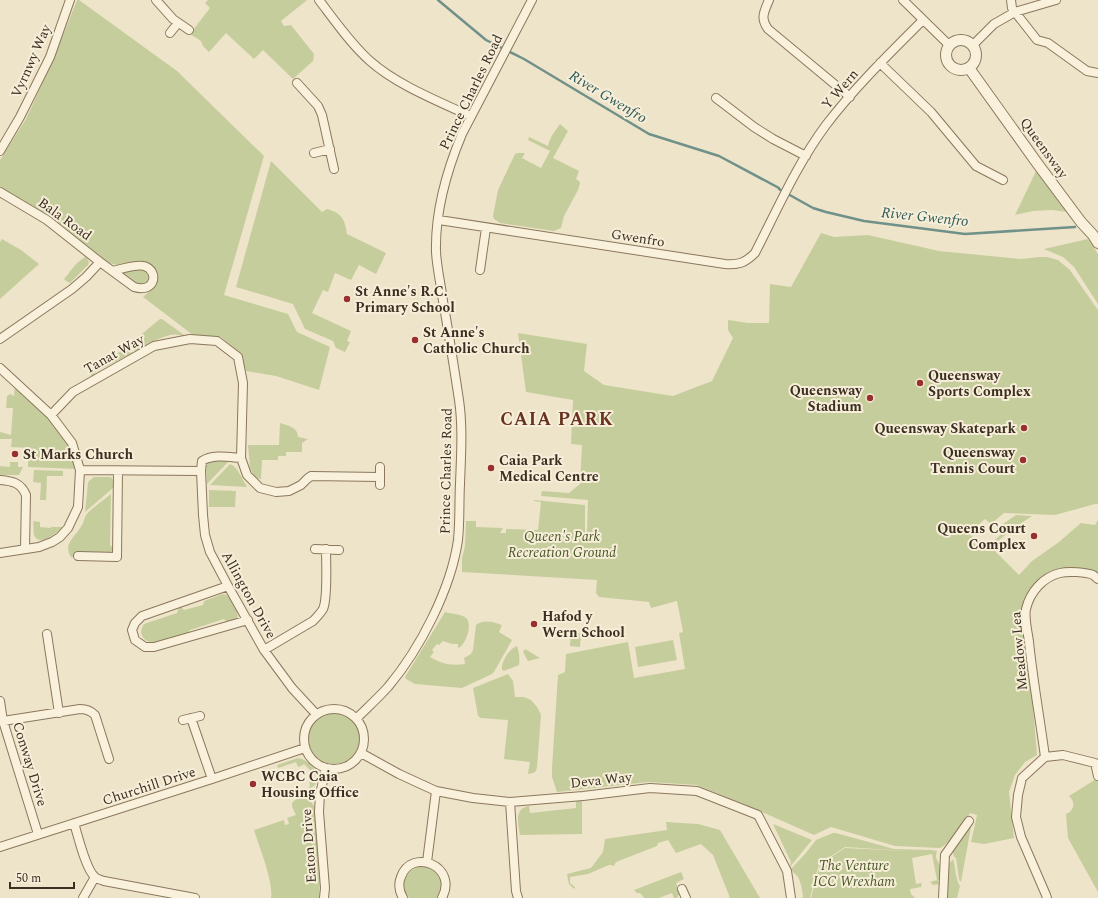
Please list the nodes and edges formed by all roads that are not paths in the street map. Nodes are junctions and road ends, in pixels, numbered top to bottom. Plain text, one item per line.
1 (70, 0) edge
2 (156, 0) edge
3 (319, 0) edge
4 (532, 0) edge
5 (769, 0) edge
6 (903, 0) edge
7 (1011, 0) edge
8 (1056, 0) edge
9 (1015, 12) junction
10 (923, 20) junction
11 (178, 23) junction
12 (189, 30) dead end
13 (170, 34) dead end
14 (949, 45) junction
15 (973, 45) junction
16 (880, 63) junction
17 (969, 68) junction
18 (1098, 74) edge
19 (297, 83) dead end
20 (850, 97) junction
21 (716, 98) dead end
22 (470, 116) junction
23 (330, 149) junction
24 (0, 151) edge
25 (314, 153) dead end
26 (806, 156) junction
27 (334, 169) dead end
28 (1003, 180) dead end
29 (789, 184) joint
30 (0, 192) edge
31 (439, 220) junction
32 (486, 228) junction
33 (1098, 243) edge
34 (100, 262) junction
35 (480, 270) dead end
36 (113, 271) dead end
37 (0, 340) edge
38 (1, 372) edge
39 (51, 415) junction
40 (241, 458) junction
41 (380, 467) dead end
42 (80, 470) junction
43 (118, 471) junction
44 (201, 471) junction
45 (0, 480) edge
46 (315, 549) dead end
47 (326, 549) junction
48 (25, 550) junction
49 (339, 550) dead end
50 (0, 553) edge
51 (78, 556) dead end
52 (1098, 579) edge
53 (228, 586) junction
54 (248, 620) junction
55 (47, 634) dead end
56 (264, 650) junction
57 (0, 701) edge
58 (59, 713) junction
59 (316, 714) junction
60 (200, 716) dead end
61 (2, 717) edge
62 (357, 718) junction
63 (305, 748) junction
64 (361, 753) junction
65 (1045, 757) junction
66 (109, 759) dead end
67 (326, 768) junction
68 (1098, 776) edge
69 (212, 780) junction
70 (436, 791) junction
71 (510, 802) junction
72 (969, 821) dead end
73 (74, 823) junction
74 (38, 834) junction
75 (0, 847) edge
76 (427, 862) junction
77 (95, 877) junction
78 (682, 889) dead end
79 (154, 895) edge
80 (83, 898) edge
81 (195, 898) edge
82 (324, 898) edge
83 (403, 898) edge
84 (442, 898) edge
85 (518, 898) edge
86 (686, 898) edge
87 (791, 898) edge
88 (943, 898) edge
89 (1047, 898) edge

1 - 24 street, Vyrnwy Way
2 - 11 street
3 - 22 street
4 - 22 street, Prince Charles Road
5 - 20 street
6 - 10 street
7 - 9 street
8 - 9 street
9 - 15 street
9 - 18 street
10 - 14 street
10 - 16 street, Y Wern
11 - 12 street
11 - 13 street
14 - 15 street
14 - 17 street
15 - 17 street
16 - 20 street, Y Wern
16 - 28 street
17 - 33 street, Queensway
19 - 23 street
20 - 26 street, Y Wern
21 - 26 street
22 - 31 street, Prince Charles Road
23 - 25 street
23 - 27 street
26 - 29 street, Y Wern
29 - 32 street, Gwenfro
30 - 34 street, Bala Road
31 - 32 street, Gwenfro
31 - 62 street, Prince Charles Road
32 - 35 street
34 - 36 street, Bala Road
34 - 37 street
38 - 39 street
39 - 40 street, Tanat Way
39 - 42 street
40 - 41 street
40 - 44 street
42 - 43 street
42 - 48 street
43 - 44 street
43 - 51 street
44 - 53 street, Allington Drive
45 - 48 street
46 - 47 street
47 - 49 street
47 - 56 street
48 - 50 street
52 - 65 street, Meadow Lea
53 - 54 street, Allington Drive
53 - 54 street
54 - 56 street, Allington Drive
55 - 58 street
56 - 59 street, Allington Drive
57 - 61 street, Conway Drive
58 - 61 street
58 - 66 street
59 - 62 street
59 - 63 street
60 - 69 street
61 - 74 street, Conway Drive
62 - 64 street
63 - 67 street
63 - 69 street, Churchill Drive
64 - 67 street
64 - 70 street, Deva Way
65 - 68 street
65 - 89 street
67 - 82 street, Eaton Drive
69 - 73 street, Churchill Drive
70 - 71 street, Deva Way
70 - 76 street
71 - 85 street
71 - 87 street, Deva Way
72 - 88 street
73 - 74 street, Churchill Drive
73 - 77 street
74 - 75 street, Churchill Drive
76 - 83 street
76 - 84 street
77 - 79 street
77 - 80 street
78 - 86 street
79 - 81 street

